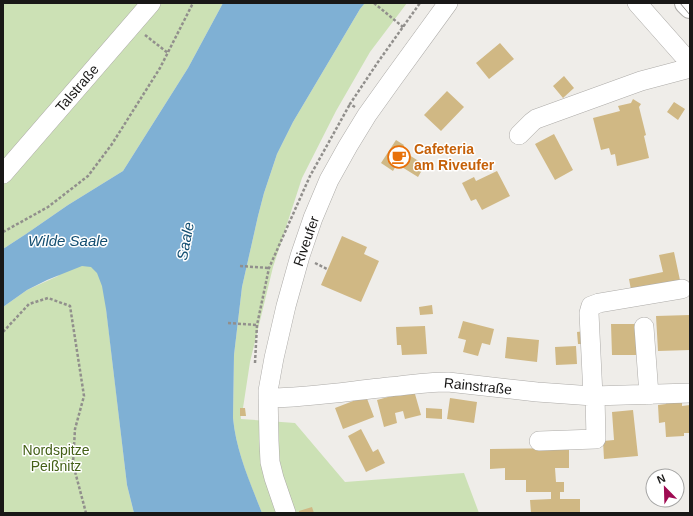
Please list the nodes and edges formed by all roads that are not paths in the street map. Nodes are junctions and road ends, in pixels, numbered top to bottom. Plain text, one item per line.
1 (151, 3) edge
2 (448, 3) edge
3 (637, 3) edge
4 (686, 3) edge
5 (690, 7) edge
6 (690, 64) edge
7 (690, 68) edge
8 (519, 135) dead end
9 (3, 174) edge
10 (682, 289) dead end
11 (644, 327) dead end
12 (690, 393) edge
13 (649, 395) junction
14 (594, 396) junction
15 (268, 398) junction
16 (539, 441) dead end
17 (286, 513) edge

1 - 9 street, Talstraße
2 - 15 street, Riveufer
3 - 6 street
4 - 5 main road
7 - 8 street
10 - 14 street
11 - 13 street
12 - 13 street, Rainstraße
13 - 14 street, Rainstraße
14 - 15 street, Rainstraße
14 - 16 street
15 - 17 street, Riveufer

